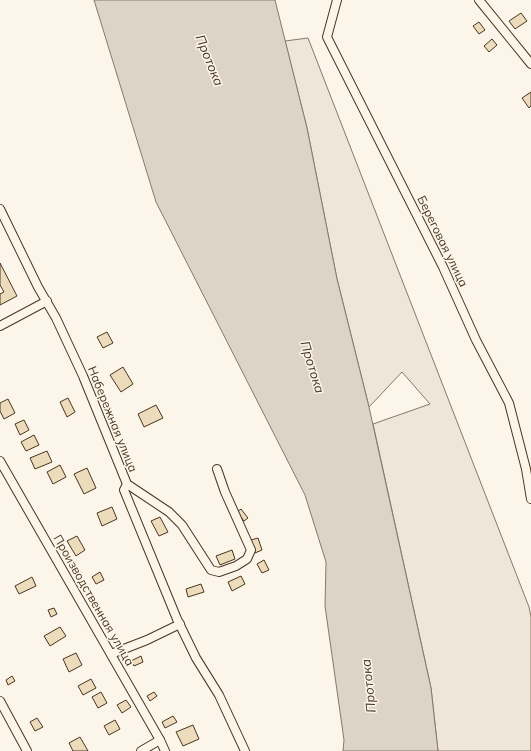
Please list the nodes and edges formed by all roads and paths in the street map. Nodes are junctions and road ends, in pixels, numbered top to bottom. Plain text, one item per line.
1 (337, 0) edge
2 (479, 0) edge
3 (531, 64) edge
4 (0, 209) edge
5 (47, 301) junction
6 (0, 326) edge
7 (0, 461) edge
8 (529, 468) edge
9 (217, 469) dead end
10 (127, 484) junction
11 (531, 499) edge
12 (180, 624) junction
13 (111, 654) junction
14 (0, 701) edge
15 (160, 740) junction
16 (27, 751) edge
17 (141, 751) edge
18 (165, 751) edge
19 (246, 751) edge

1 - 8 street, Береговая улица
2 - 3 street
4 - 5 street, Набережная улица
5 - 6 street
5 - 10 street, Набережная улица
7 - 13 street, Производственная улица
8 - 11 street, Береговая улица
9 - 10 street, Набережная улица
10 - 12 street
12 - 13 street
12 - 19 street
13 - 15 street, Производственная улица
14 - 16 street
15 - 17 street
15 - 18 street, Производственная улица

